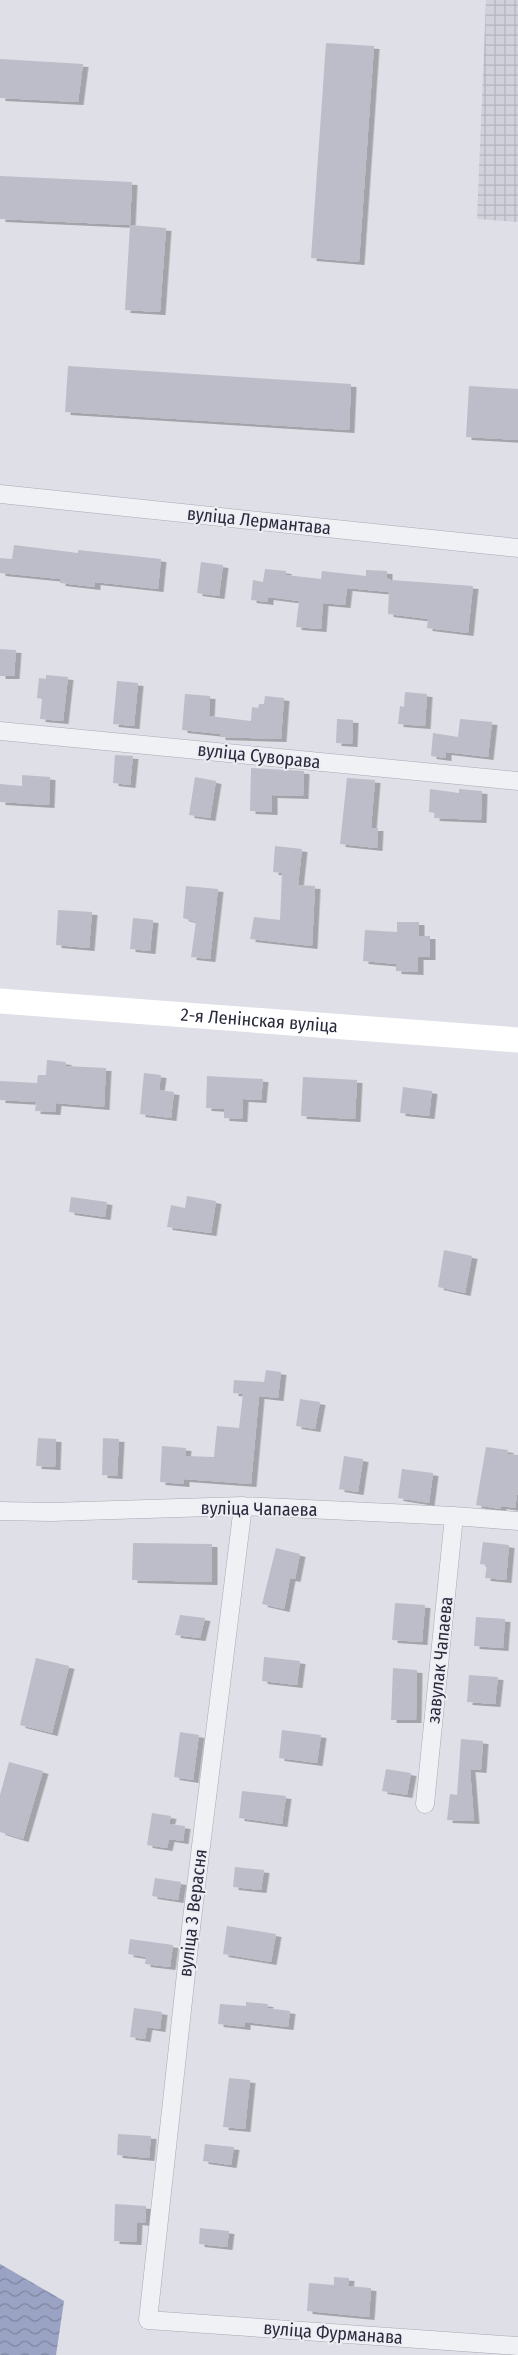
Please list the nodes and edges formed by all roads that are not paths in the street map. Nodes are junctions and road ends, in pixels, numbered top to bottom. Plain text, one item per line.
1 (0, 494) edge
2 (518, 548) edge
3 (0, 731) edge
4 (518, 781) edge
5 (0, 1001) edge
6 (518, 1040) edge
7 (244, 1506) junction
8 (0, 1511) edge
9 (454, 1516) junction
10 (518, 1521) edge
11 (425, 1804) dead end
12 (148, 2320) joint
13 (518, 2346) edge

1 - 2 street, вуліца Лермантава
3 - 4 street, вуліца Суворава
5 - 6 main road, 2-я Ленінская вуліца
7 - 8 street, вуліца Чапаева
7 - 9 street, вуліца Чапаева
7 - 12 street, вуліца 3 Верасня
9 - 10 street, вуліца Чапаева
9 - 11 street, завулак Чапаева
12 - 13 street, вуліца Фурманава

